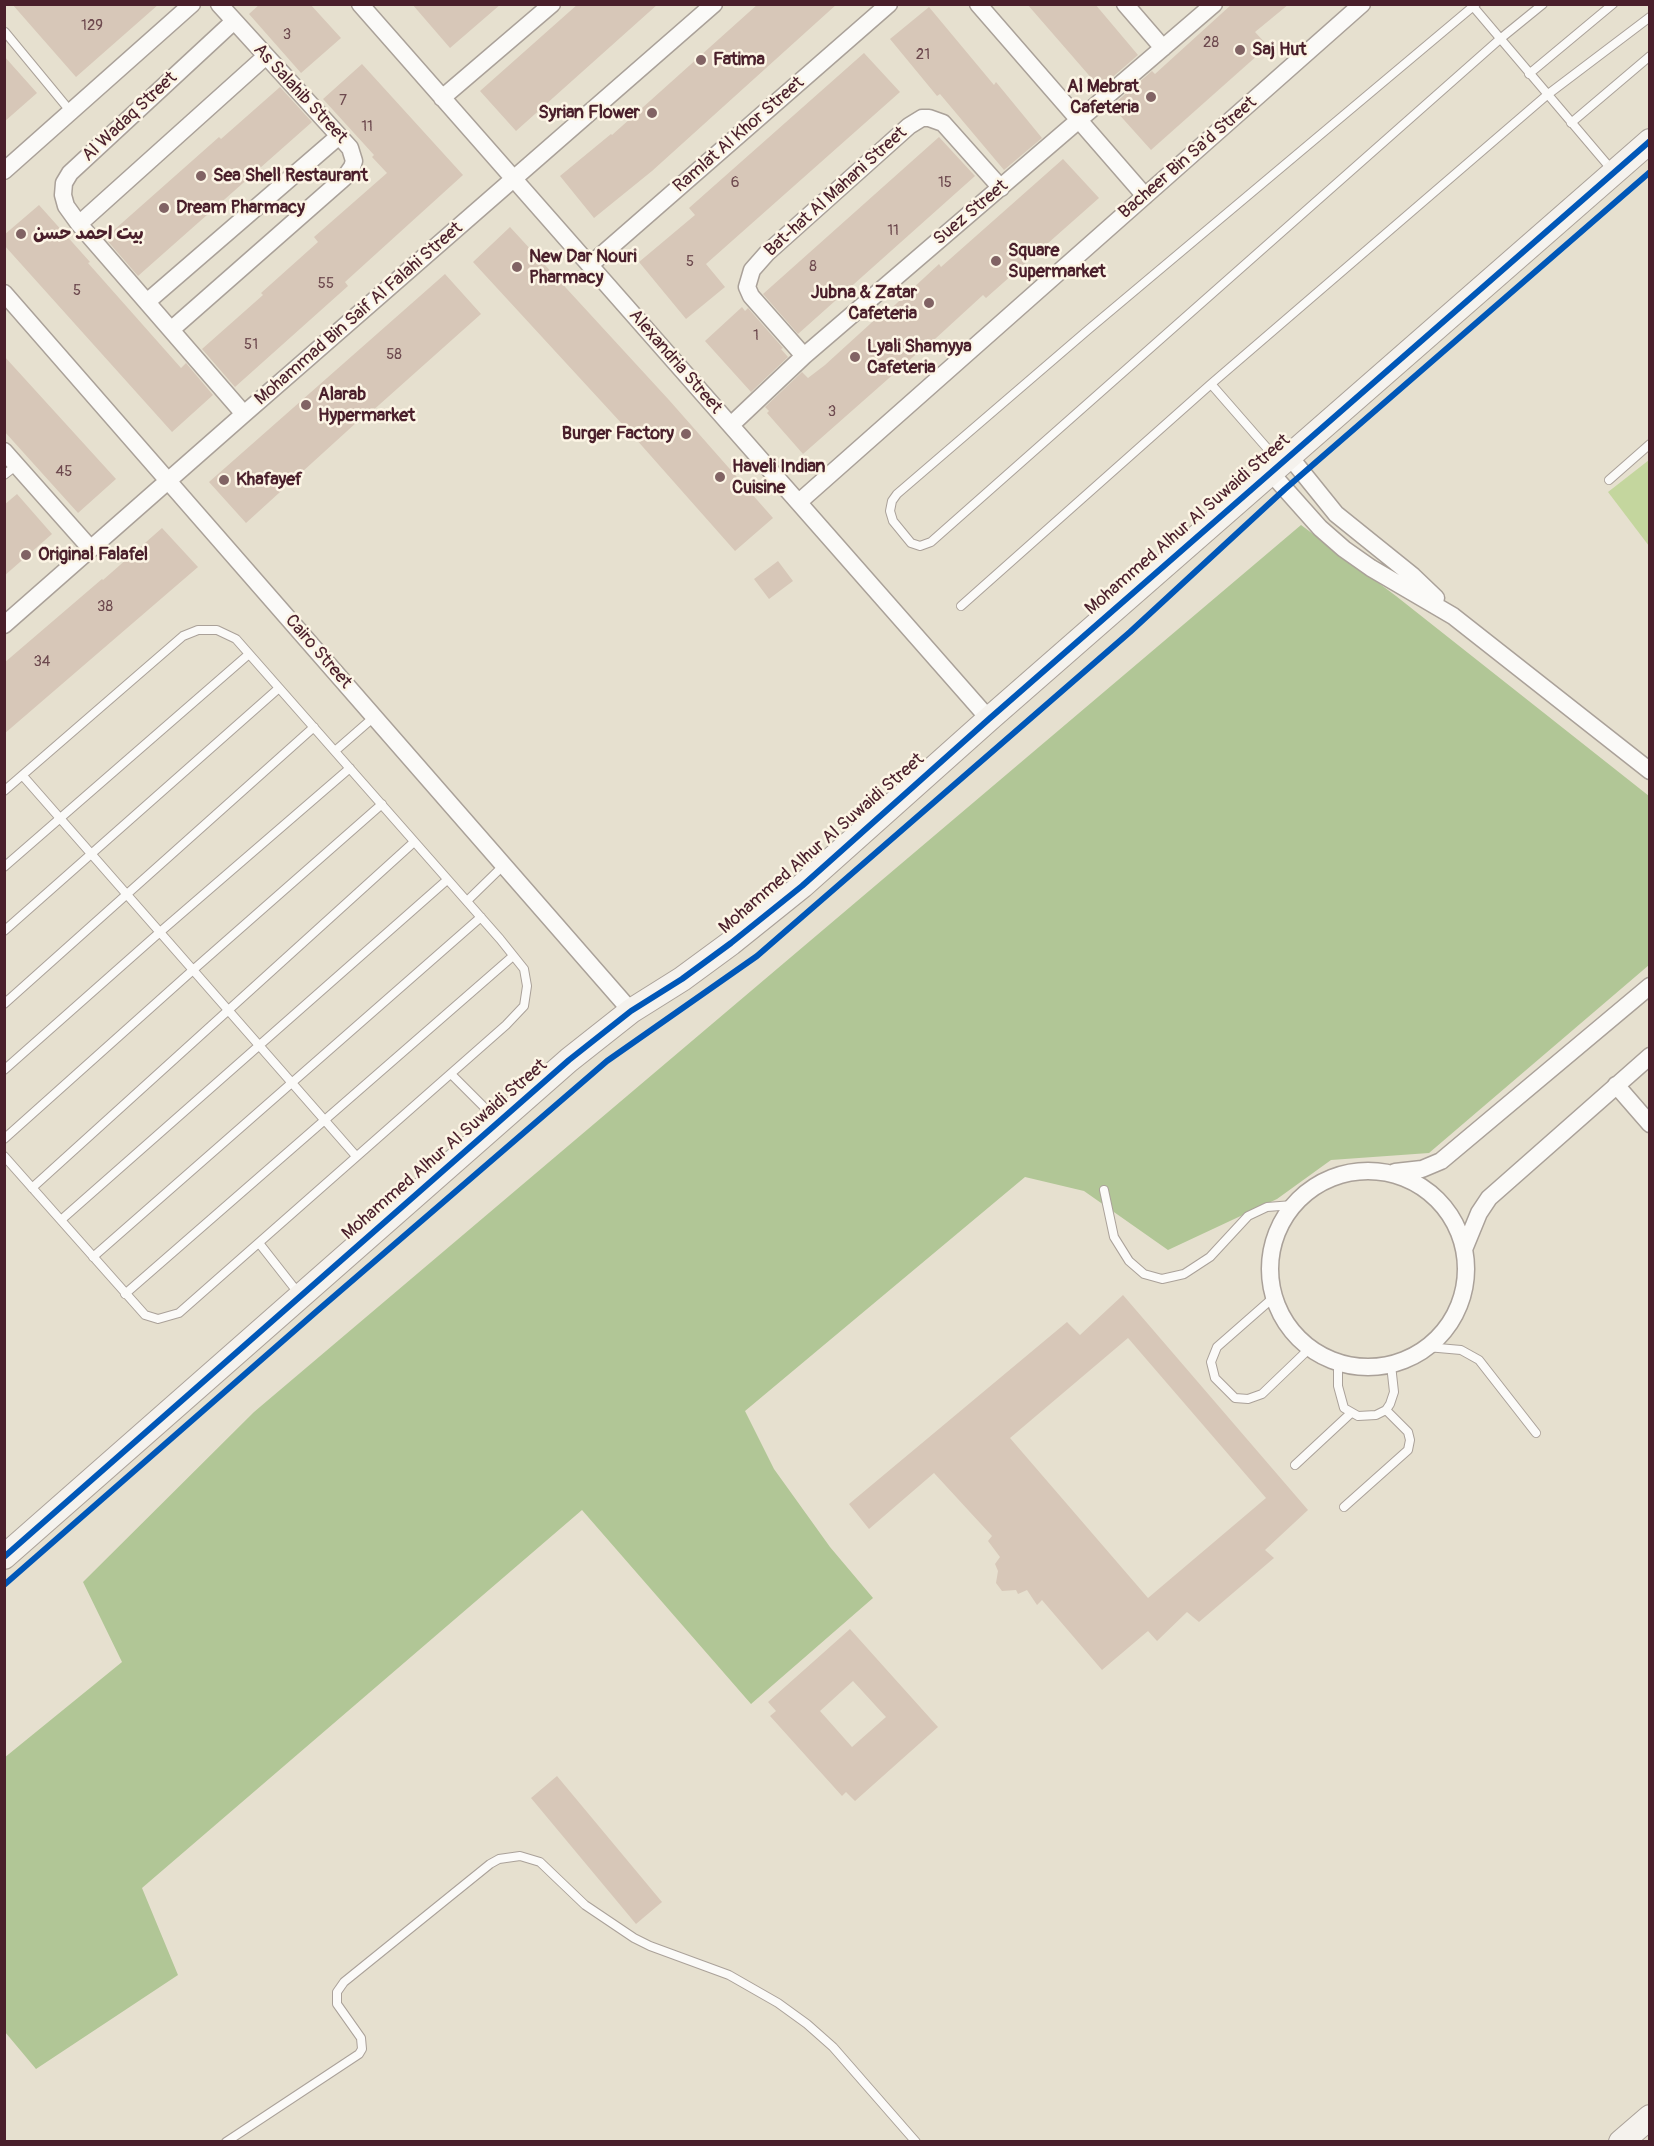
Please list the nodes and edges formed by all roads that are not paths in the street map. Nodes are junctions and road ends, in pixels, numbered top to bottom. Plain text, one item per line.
1 (192, 4) edge
2 (219, 4) edge
3 (360, 4) edge
4 (552, 4) edge
5 (714, 4) edge
6 (889, 4) edge
7 (978, 4) edge
8 (1125, 4) edge
9 (1214, 4) edge
10 (1362, 4) edge
11 (1543, 4) edge
12 (1613, 4) edge
13 (1473, 5) edge
14 (1650, 17) edge
15 (233, 22) junction
16 (5, 32) edge
17 (1500, 39) junction
18 (1163, 48) junction
19 (266, 56) junction
20 (1650, 56) edge
21 (1529, 74) junction
22 (1547, 95) junction
23 (442, 98) junction
24 (71, 112) junction
25 (1080, 121) junction
26 (1571, 123) junction
27 (342, 140) junction
28 (1650, 141) edge
29 (4, 171) edge
30 (1614, 173) junction
31 (514, 179) junction
32 (1000, 188) junction
33 (1145, 196) junction
34 (76, 220) junction
35 (590, 265) junction
36 (4, 293) edge
37 (148, 301) junction
38 (172, 329) junction
39 (804, 356) junction
40 (1211, 384) junction
41 (244, 414) junction
42 (731, 425) junction
43 (1650, 444) edge
44 (4, 451) edge
45 (1280, 465) junction
46 (10, 470) edge
47 (1609, 480) dead end
48 (169, 482) junction
49 (799, 502) junction
50 (1336, 514) junction
51 (1320, 528) junction
52 (91, 549) junction
53 (961, 606) dead end
54 (1453, 616) junction
55 (4, 625) edge
56 (249, 654) junction
57 (279, 688) junction
58 (374, 717) junction
59 (989, 719) junction
60 (314, 727) junction
61 (335, 751) junction
62 (350, 768) junction
63 (1650, 771) edge
64 (23, 776) junction
65 (4, 791) edge
66 (382, 804) junction
67 (60, 819) junction
68 (414, 842) junction
69 (91, 854) junction
70 (504, 865) junction
71 (4, 867) edge
72 (447, 880) junction
73 (127, 895) junction
74 (467, 901) junction
75 (481, 917) junction
76 (4, 931) edge
77 (160, 932) junction
78 (513, 956) junction
79 (193, 970) junction
80 (1650, 986) edge
81 (4, 1004) edge
82 (228, 1010) junction
83 (631, 1011) junction
84 (258, 1045) junction
85 (1650, 1056) edge
86 (4, 1070) edge
87 (451, 1074) junction
88 (292, 1084) junction
89 (1616, 1085) junction
90 (323, 1120) junction
91 (498, 1121) junction
92 (1650, 1124) edge
93 (4, 1139) edge
94 (4, 1156) edge
95 (356, 1156) junction
96 (1390, 1172) junction
97 (32, 1188) junction
98 (1104, 1190) dead end
99 (1293, 1205) junction
100 (61, 1220) junction
101 (259, 1243) junction
102 (1465, 1247) junction
103 (93, 1257) junction
104 (125, 1294) junction
105 (302, 1296) junction
106 (1274, 1298) junction
107 (1427, 1347) junction
108 (1310, 1348) junction
109 (1338, 1362) junction
110 (1391, 1365) junction
111 (1386, 1410) junction
112 (1351, 1413) junction
113 (1536, 1433) dead end
114 (1295, 1464) dead end
115 (1344, 1507) dead end
116 (4, 1557) edge
117 (1650, 2117) edge
118 (226, 2142) edge
119 (916, 2142) edge
120 (1622, 2142) edge

1 - 24 street
2 - 15 street, As Salahib Street
3 - 23 street, Alexandria Street
4 - 23 street
5 - 31 street, Mohammad Bin Saif Al Falahi Street
6 - 35 street, Ramlat Al Khor Street
7 - 25 street
8 - 18 street
9 - 18 street, Suez Street
10 - 33 street, Bacheer Bin Sa'd Street
11 - 17 lane
12 - 21 lane
13 - 17 lane
13 - 17 lane
14 - 22 lane
15 - 19 street, As Salahib Street
15 - 34 street, Al Wadaq Street
16 - 24 lane
17 - 21 lane
18 - 25 street, Suez Street
19 - 27 street, As Salahib Street
19 - 34 street
20 - 26 lane
21 - 22 lane
22 - 26 lane
22 - 40 lane
23 - 31 street, Alexandria Street
24 - 29 street
25 - 32 street, Suez Street
25 - 33 street
26 - 30 lane
27 - 37 street
27 - 38 street, As Salahib Street
28 - 30 street, Mohammed Alhur Al Suwaidi Street
30 - 45 street, Mohammed Alhur Al Suwaidi Street
31 - 35 street, Alexandria Street
31 - 41 street, Mohammad Bin Saif Al Falahi Street
32 - 39 street, Suez Street
32 - 39 street, Bat-hat Al Mahani Street
33 - 49 street, Bacheer Bin Sa'd Street
34 - 37 street, Al Wadaq Street
35 - 42 street, Alexandria Street
36 - 48 street, Cairo Street
37 - 38 street, Al Wadaq Street
38 - 41 street, Al Wadaq Street
39 - 42 street, Suez Street
40 - 45 lane
40 - 53 lane
41 - 48 street, Mohammad Bin Saif Al Falahi Street
42 - 49 street, Alexandria Street
43 - 47 lane
44 - 46 street
45 - 50 street
45 - 51 street
45 - 59 street, Mohammed Alhur Al Suwaidi Street
46 - 52 street
48 - 52 street, Mohammad Bin Saif Al Falahi Street
48 - 58 street, Cairo Street
49 - 59 street, Alexandria Street
50 - 51 street
50 - 54 street
51 - 54 street
52 - 55 street, Mohammad Bin Saif Al Falahi Street
54 - 63 street
56 - 57 lane
56 - 64 lane
56 - 67 lane
57 - 60 lane
57 - 69 lane
58 - 61 lane
58 - 70 street, Cairo Street
59 - 83 street, Mohammed Alhur Al Suwaidi Street
60 - 61 lane
60 - 73 lane
61 - 62 lane
62 - 66 lane
62 - 77 lane
64 - 65 lane
64 - 67 lane
66 - 68 lane
66 - 79 lane
67 - 69 lane
67 - 71 lane
68 - 72 lane
68 - 82 lane
69 - 73 lane
69 - 76 lane
70 - 74 lane
70 - 83 street, Cairo Street
72 - 74 lane
72 - 84 lane
73 - 77 lane
73 - 81 lane
74 - 75 lane
75 - 78 lane
75 - 88 lane
77 - 79 lane
77 - 86 lane
78 - 87 lane
78 - 90 lane
79 - 82 lane
79 - 93 lane
80 - 96 street
82 - 84 lane
82 - 97 lane
83 - 91 street, Mohammed Alhur Al Suwaidi Street
84 - 88 lane
84 - 100 lane
85 - 89 street
87 - 91 lane
87 - 95 lane
88 - 90 lane
88 - 103 lane
89 - 92 street
89 - 102 street
90 - 95 lane
90 - 104 lane
91 - 105 street, Mohammed Alhur Al Suwaidi Street
94 - 97 lane
95 - 101 lane
96 - 99 street
96 - 102 street
97 - 100 lane
98 - 99 lane
99 - 106 street
100 - 103 lane
101 - 104 lane
101 - 105 lane
102 - 107 street
103 - 104 lane
105 - 116 street, Mohammed Alhur Al Suwaidi Street
106 - 108 street
106 - 108 lane
107 - 110 street
107 - 113 lane
108 - 109 street
109 - 110 street
109 - 112 lane
110 - 111 lane
111 - 112 lane
111 - 115 lane
112 - 114 lane
117 - 120 street
118 - 119 lane

